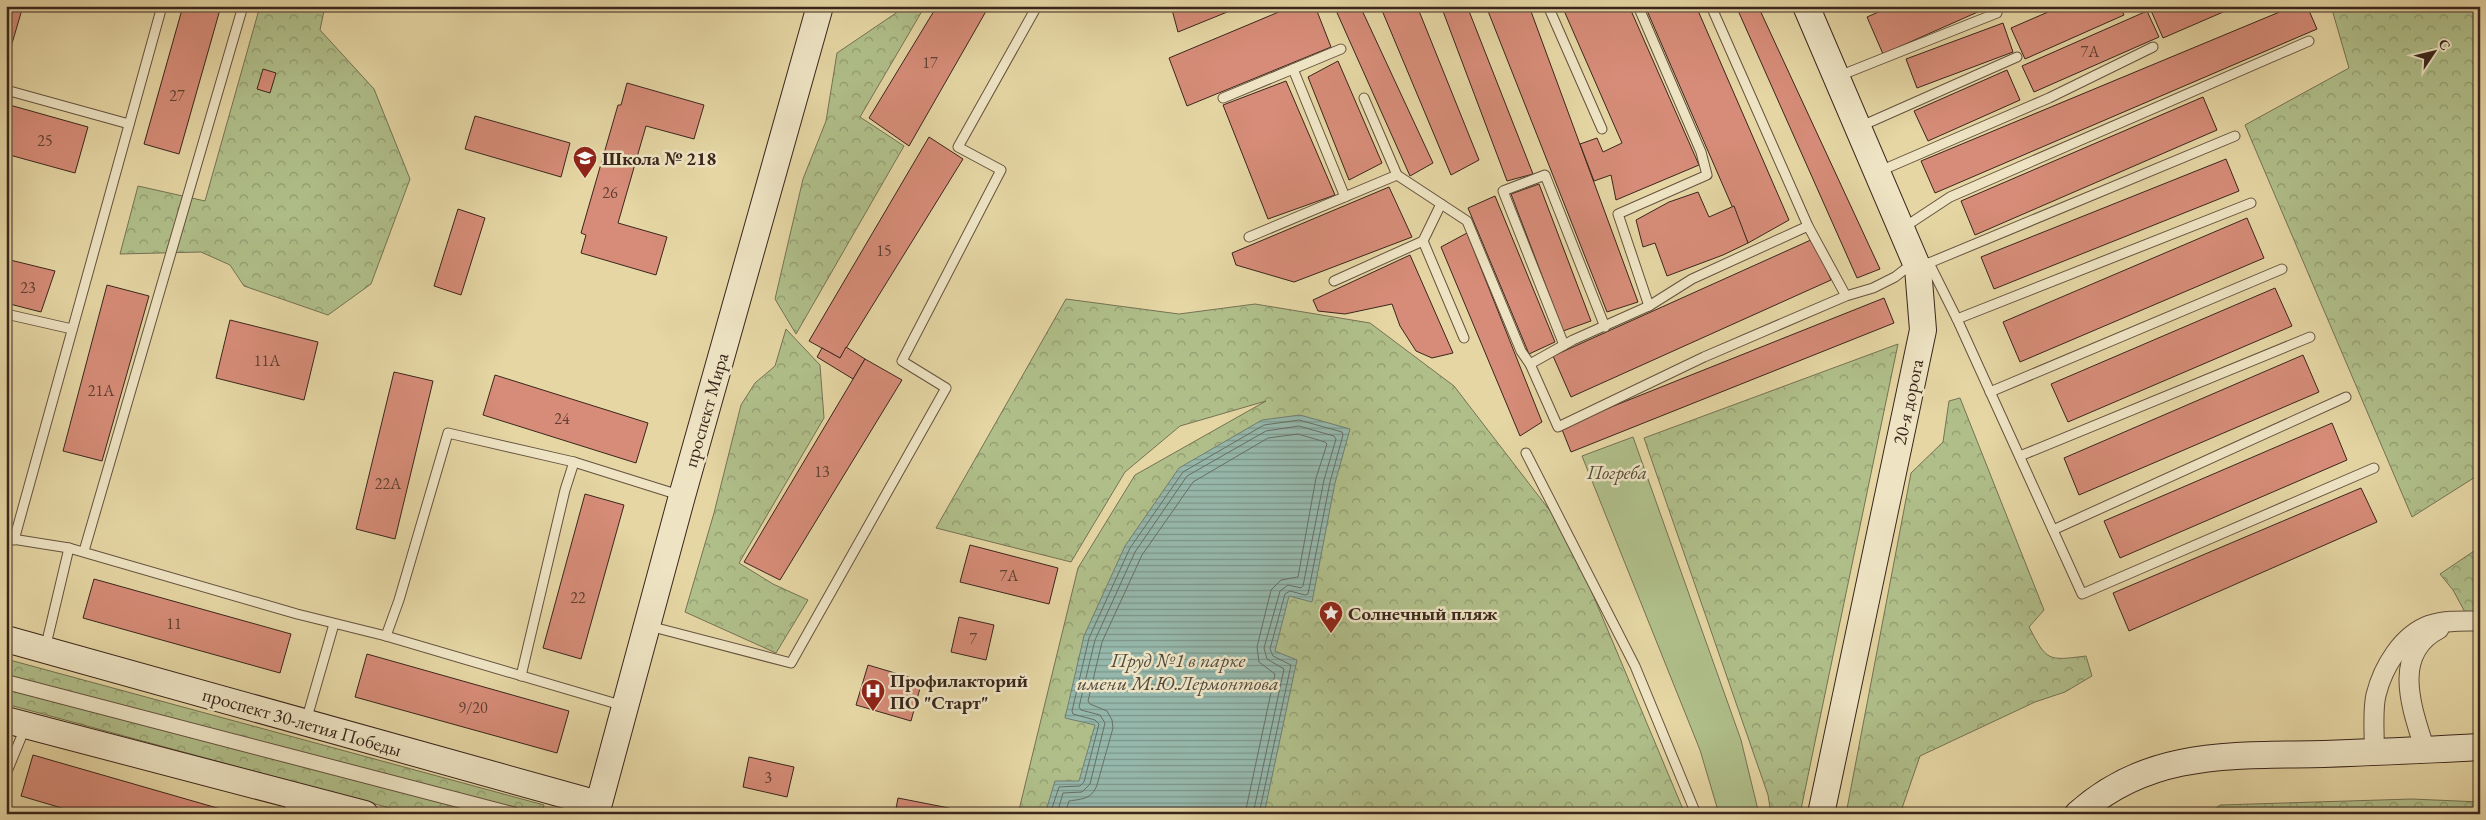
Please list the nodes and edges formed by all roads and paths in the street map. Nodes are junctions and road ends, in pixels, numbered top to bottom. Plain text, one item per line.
1 (162, 6) edge
2 (243, 6) edge
3 (820, 6) edge
4 (1037, 6) edge
5 (1548, 6) edge
6 (1638, 6) edge
7 (1710, 6) edge
8 (1806, 6) edge
9 (1997, 13) dead end
10 (2309, 42) dead end
11 (2153, 47) dead end
12 (1341, 49) dead end
13 (2017, 57) dead end
14 (1293, 69) junction
15 (1837, 77) junction
16 (6, 90) edge
17 (1223, 98) dead end
18 (1364, 98) dead end
19 (129, 124) junction
20 (1857, 128) junction
21 (1602, 129) dead end
22 (2235, 136) dead end
23 (1876, 173) junction
24 (1397, 175) junction
25 (1345, 197) junction
26 (2251, 203) dead end
27 (1441, 204) junction
28 (1808, 226) junction
29 (1901, 229) junction
30 (1249, 237) dead end
31 (1423, 241) junction
32 (1921, 264) junction
33 (2282, 269) dead end
34 (1334, 281) dead end
35 (1846, 296) junction
36 (1648, 306) junction
37 (6, 314) edge
38 (1957, 319) junction
39 (1605, 327) junction
40 (72, 329) junction
41 (2310, 337) dead end
42 (1464, 338) dead end
43 (1564, 345) junction
44 (1530, 364) junction
45 (1990, 392) junction
46 (2346, 397) dead end
47 (1526, 453) dead end
48 (2020, 456) junction
49 (574, 462) junction
50 (2374, 468) dead end
51 (682, 496) junction
52 (2053, 530) junction
53 (10, 539) edge
54 (69, 548) junction
55 (84, 551) junction
56 (2480, 621) edge
57 (2453, 622) junction
58 (334, 624) junction
59 (647, 626) junction
60 (386, 636) junction
61 (6, 639) edge
62 (45, 649) junction
63 (521, 676) junction
64 (6, 682) edge
65 (625, 706) junction
66 (16, 722) edge
67 (305, 724) junction
68 (2470, 748) edge
69 (2425, 750) junction
70 (2374, 752) junction
71 (6, 774) edge
72 (290, 805) edge
73 (597, 809) edge
74 (365, 814) edge
75 (512, 814) edge
76 (1696, 814) edge
77 (1821, 814) edge
78 (2078, 814) edge

1 - 19 lane
2 - 55 lane
3 - 51 main road, проспект Мира
4 - 59 lane
5 - 21 lane
6 - 36 lane
7 - 28 lane
8 - 15 main road, 20-я дорога
9 - 15 lane
10 - 29 lane
11 - 23 lane
12 - 14 lane
13 - 20 lane
14 - 17 lane
14 - 25 lane
15 - 20 main road, 20-я дорога
16 - 19 lane
18 - 24 lane
19 - 40 lane
20 - 23 main road, 20-я дорога
22 - 32 lane
23 - 29 main road, 20-я дорога
24 - 25 lane
24 - 27 lane
25 - 30 lane
26 - 38 lane
27 - 31 lane
27 - 44 lane
28 - 35 lane
28 - 36 lane
29 - 32 main road, 20-я дорога
31 - 34 lane
31 - 42 lane
32 - 35 lane
32 - 38 lane
32 - 77 main road, 20-я дорога
33 - 45 lane
35 - 44 lane
36 - 39 lane
37 - 40 lane
38 - 45 lane
39 - 43 lane
39 - 43 lane
40 - 53 lane
41 - 48 lane
43 - 44 lane
45 - 48 lane
46 - 52 lane
47 - 76 lane
48 - 52 lane
49 - 51 lane
49 - 60 lane
49 - 63 lane
50 - 52 lane
51 - 59 main road, проспект Мира
53 - 54 lane
54 - 55 lane
54 - 62 lane
55 - 58 lane
56 - 57 street
57 - 69 street
57 - 70 street
58 - 60 lane
58 - 67 lane
59 - 65 main road, проспект Мира
60 - 63 lane
61 - 62 main road, проспект 30-летия Победы
62 - 67 main road, проспект 30-летия Победы
63 - 65 lane
64 - 75 street
65 - 73 main road, проспект Мира
66 - 71 lane
66 - 72 main road
67 - 73 main road, проспект 30-летия Победы
68 - 69 main road
69 - 70 main road
70 - 78 main road
72 - 74 main road

